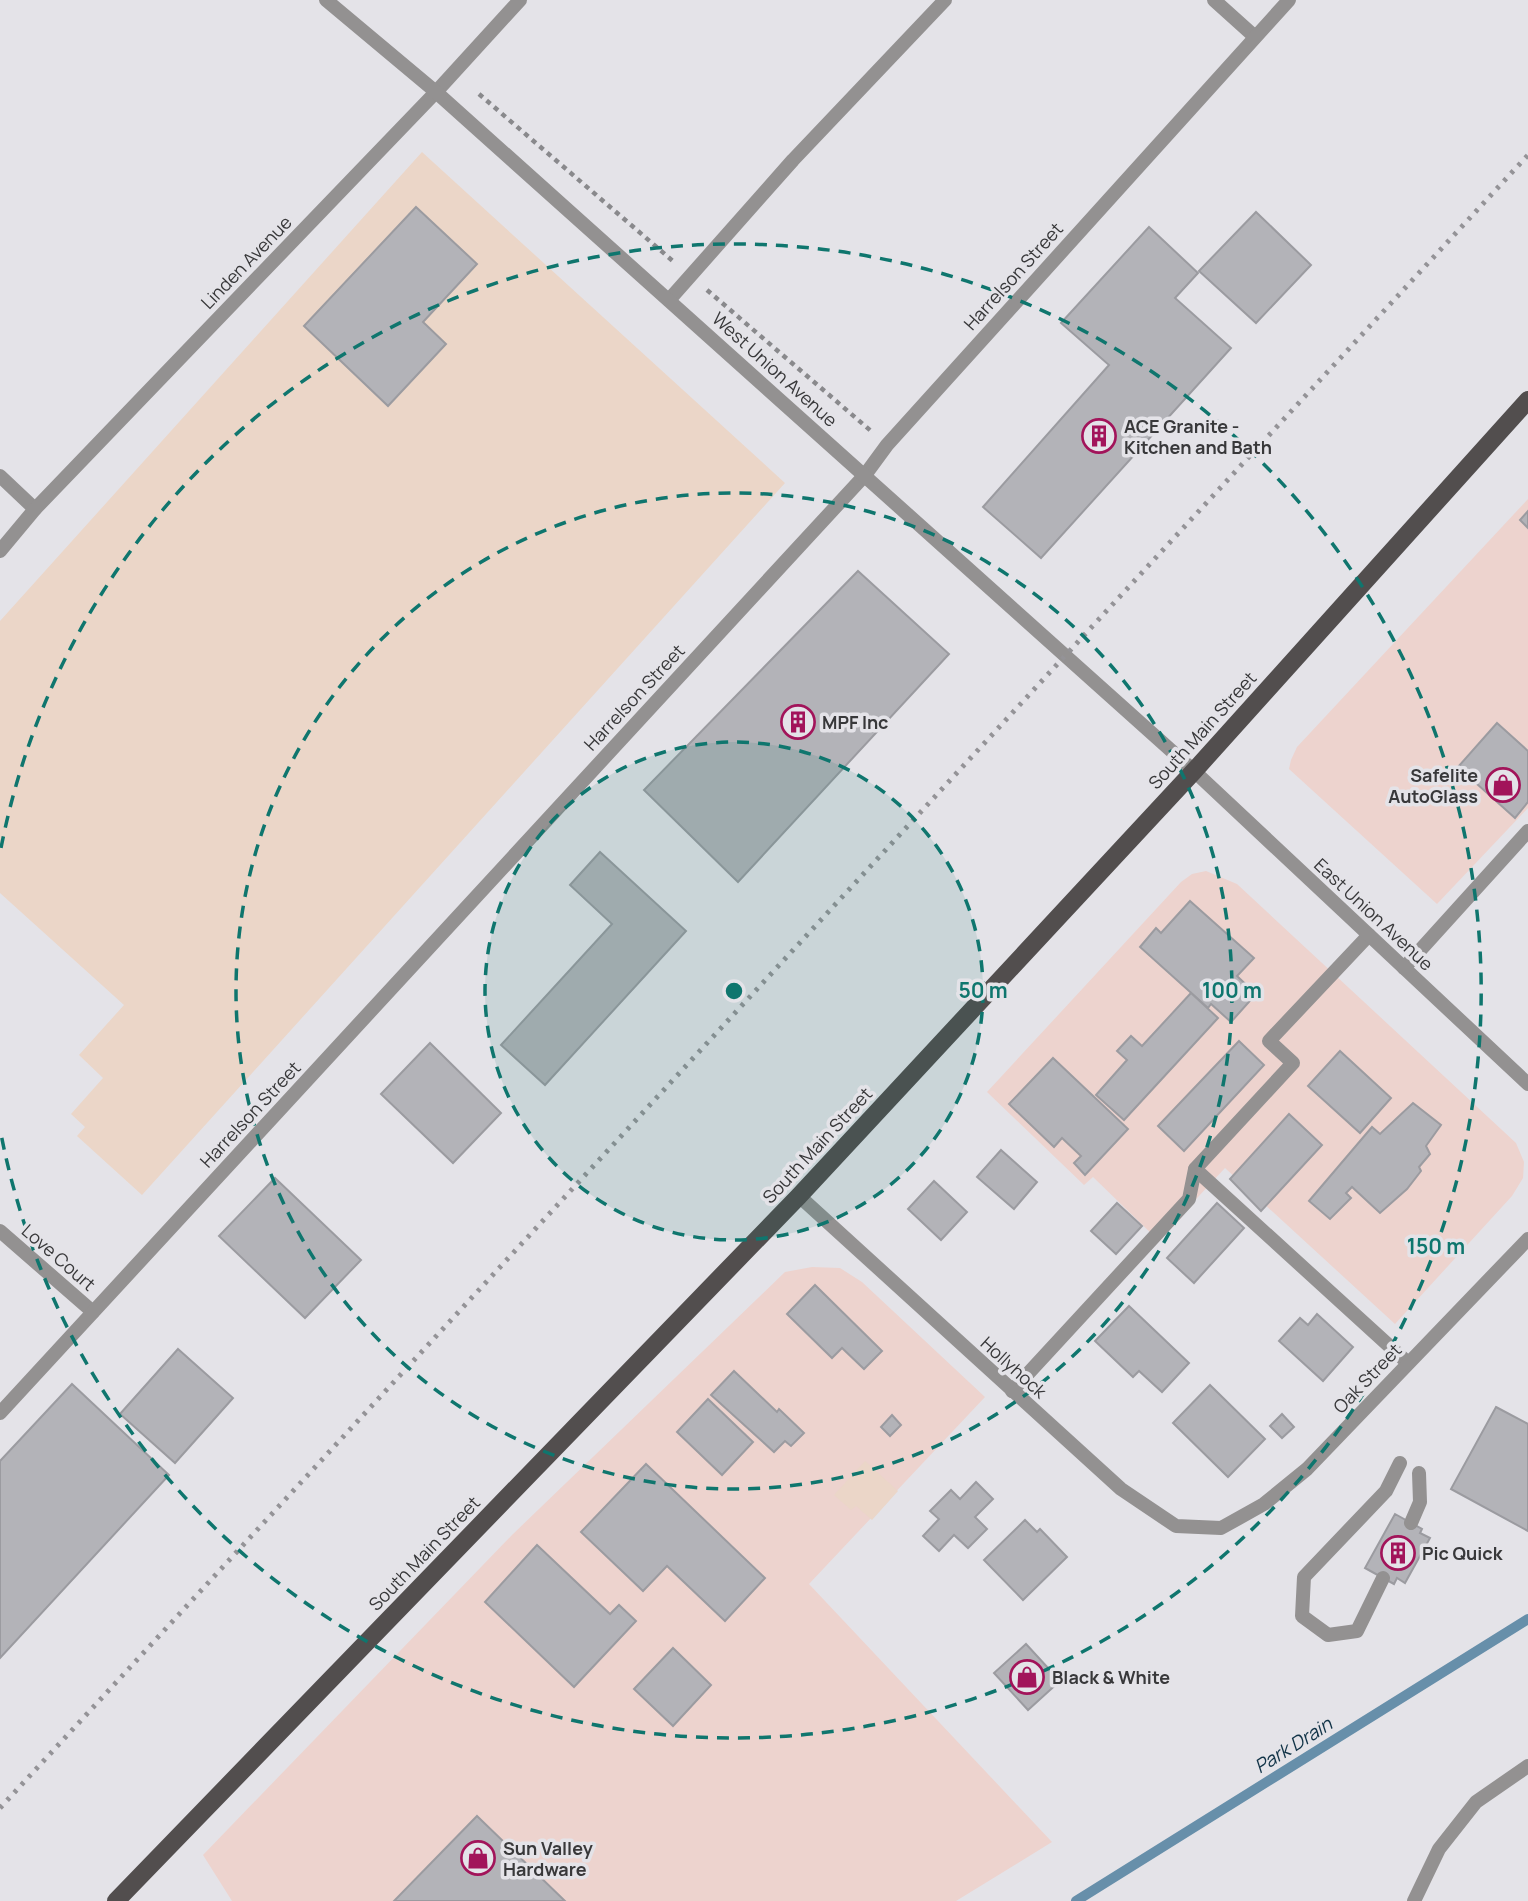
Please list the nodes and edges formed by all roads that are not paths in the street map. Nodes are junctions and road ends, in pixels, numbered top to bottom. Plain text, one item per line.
1 (326, 0) edge
2 (520, 0) edge
3 (945, 0) edge
4 (1214, 0) edge
5 (1289, 0) edge
6 (1254, 36) junction
7 (436, 92) junction
8 (669, 300) junction
9 (1528, 400) edge
10 (865, 475) junction
11 (0, 476) edge
12 (35, 509) junction
13 (0, 551) edge
14 (1194, 771) junction
15 (1528, 831) edge
16 (1369, 935) junction
17 (1404, 968) junction
18 (1528, 1084) edge
19 (1195, 1169) junction
20 (799, 1196) junction
21 (0, 1231) edge
22 (1528, 1239) edge
23 (93, 1312) junction
24 (1408, 1363) junction
25 (1012, 1391) junction
26 (0, 1413) edge
27 (1399, 1463) dead end
28 (1419, 1473) dead end
29 (1411, 1523) dead end
30 (1221, 1528) joint
31 (1383, 1578) dead end
32 (1528, 1766) edge
33 (116, 1901) edge
34 (1414, 1901) edge

1 - 7 street, West Union Avenue
2 - 7 street, Linden Avenue
3 - 8 street
4 - 6 street
5 - 6 street, Harrelson Street
6 - 10 street, Harrelson Street
7 - 8 street, West Union Avenue
7 - 12 street, Linden Avenue
8 - 10 street, West Union Avenue
9 - 14 main road, South Main Street
10 - 14 street, West Union Avenue
10 - 23 street, Harrelson Street
11 - 12 street
12 - 13 street, Linden Avenue
14 - 16 street, East Union Avenue
14 - 20 main road, South Main Street
15 - 17 street
16 - 17 street, East Union Avenue
16 - 19 street
17 - 18 street, East Union Avenue
19 - 24 street
19 - 25 street
20 - 25 street, Hollyhock
20 - 33 main road, South Main Street
21 - 23 street, Love Court
22 - 24 street, Oak Street
23 - 26 street, Harrelson Street
24 - 30 street, Oak Street
25 - 30 street, Hollyhock
27 - 31 street
28 - 29 street
32 - 34 street

